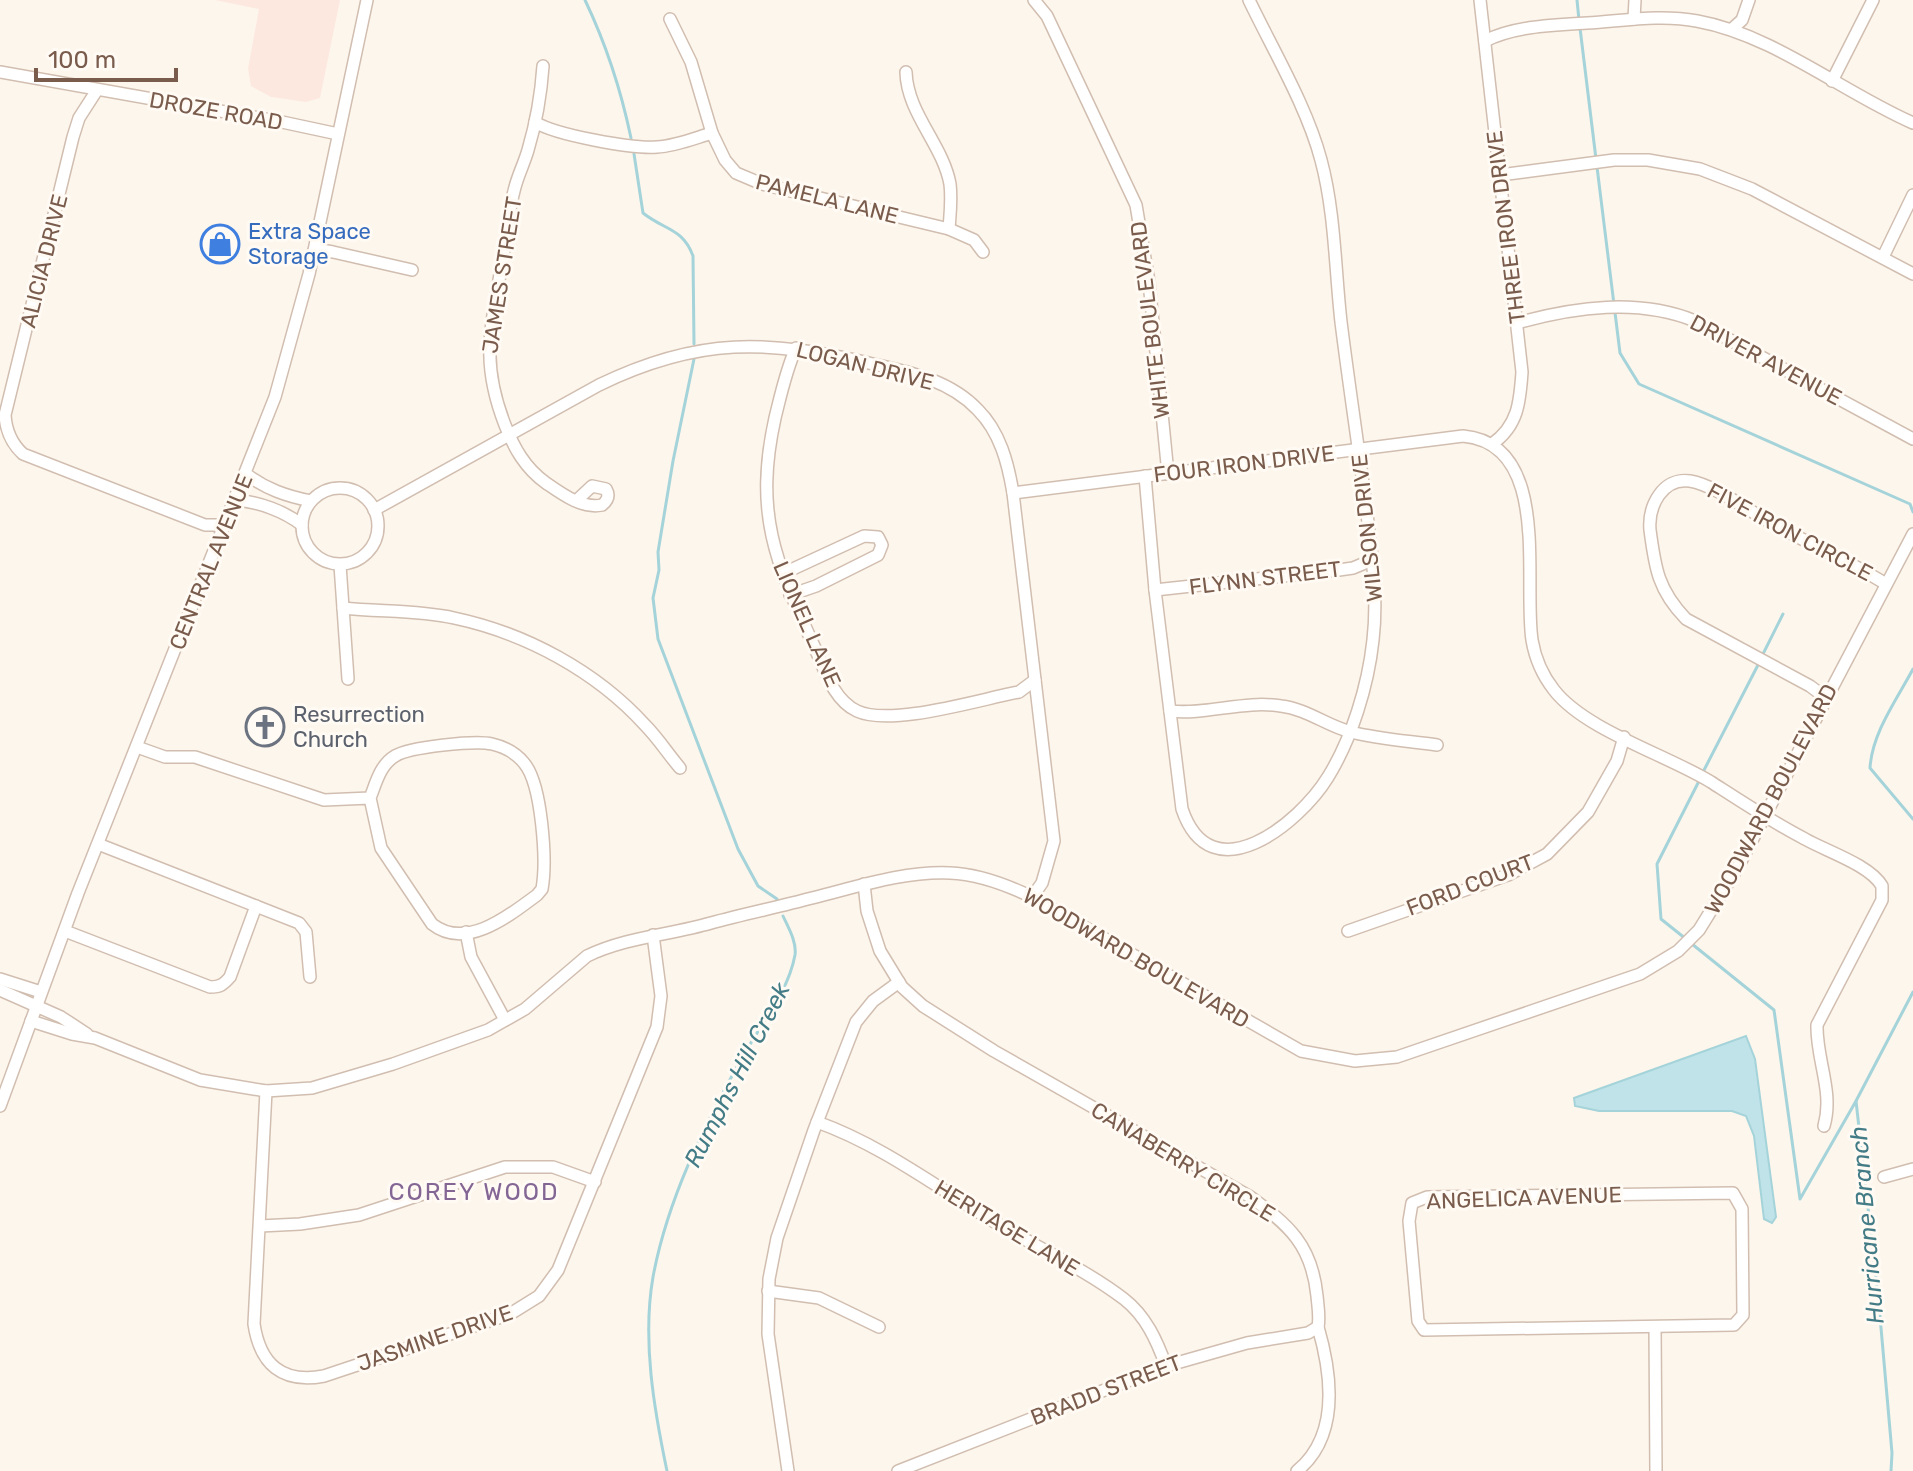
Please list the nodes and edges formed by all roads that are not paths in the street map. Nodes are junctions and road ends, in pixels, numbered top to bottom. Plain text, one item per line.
1 (367, 0) edge
2 (1034, 0) edge
3 (1249, 0) edge
4 (1480, 0) edge
5 (1635, 0) edge
6 (1749, 0) edge
7 (1873, 0) edge
8 (670, 19) dead end
9 (1634, 19) junction
10 (1732, 29) junction
11 (1485, 41) junction
12 (543, 66) dead end
13 (0, 72) edge
14 (906, 72) dead end
15 (1832, 81) junction
16 (97, 90) junction
17 (535, 122) junction
18 (1913, 123) edge
19 (712, 133) junction
20 (338, 134) junction
21 (1500, 175) junction
22 (1913, 195) edge
23 (949, 229) junction
24 (983, 252) dead end
25 (312, 254) junction
26 (1883, 257) junction
27 (412, 270) dead end
28 (1913, 274) edge
29 (1517, 323) junction
30 (796, 348) junction
31 (509, 435) junction
32 (1913, 439) edge
33 (1492, 444) junction
34 (1359, 449) junction
35 (246, 474) junction
36 (1168, 474) junction
37 (1145, 476) junction
38 (1013, 493) junction
39 (236, 500) junction
40 (311, 501) junction
41 (576, 501) dead end
42 (374, 510) junction
43 (226, 525) junction
44 (302, 525) junction
45 (1913, 534) edge
46 (1372, 560) junction
47 (340, 565) junction
48 (782, 574) junction
49 (1886, 584) junction
50 (1155, 590) junction
51 (790, 595) junction
52 (343, 608) junction
53 (348, 679) dead end
54 (1035, 680) junction
55 (1826, 698) junction
56 (1170, 711) junction
57 (1348, 732) junction
58 (1624, 737) junction
59 (1437, 745) dead end
60 (137, 747) junction
61 (680, 768) dead end
62 (370, 798) junction
63 (1764, 816) junction
64 (98, 844) junction
65 (864, 884) junction
66 (1032, 897) junction
67 (256, 906) junction
68 (65, 931) junction
69 (1348, 931) dead end
70 (466, 932) junction
71 (653, 935) junction
72 (310, 977) dead end
73 (0, 979) edge
74 (899, 982) junction
75 (0, 990) edge
76 (41, 992) junction
77 (36, 1007) junction
78 (505, 1020) junction
79 (31, 1021) junction
80 (95, 1038) junction
81 (266, 1091) junction
82 (0, 1106) edge
83 (817, 1122) junction
84 (1824, 1126) dead end
85 (1913, 1169) edge
86 (1884, 1177) dead end
87 (595, 1182) junction
88 (260, 1226) junction
89 (768, 1291) junction
90 (879, 1327) dead end
91 (1318, 1327) junction
92 (1655, 1327) junction
93 (1166, 1366) junction
94 (788, 1471) edge
95 (898, 1471) edge
96 (1297, 1471) edge
97 (1656, 1471) edge

1 - 20 street, CENTRAL AVENUE
2 - 36 street, WHITE BOULEVARD
3 - 34 street, WILSON DRIVE
4 - 11 street, THREE IRON DRIVE
5 - 9 street
6 - 10 street
7 - 15 street
8 - 19 street, PAMELA LANE
9 - 10 street
9 - 11 street
10 - 15 street
11 - 21 street, THREE IRON DRIVE
12 - 17 street, JAMES STREET
13 - 16 street, DROZE ROAD
14 - 23 street
15 - 18 street
16 - 20 street, DROZE ROAD
16 - 43 street, ALICIA DRIVE
17 - 19 street
17 - 31 street, JAMES STREET
19 - 23 street, PAMELA LANE
20 - 25 street, CENTRAL AVENUE
21 - 26 street
21 - 29 street, THREE IRON DRIVE
22 - 26 street
23 - 24 street, PAMELA LANE
25 - 27 street
25 - 35 street, CENTRAL AVENUE
26 - 28 street
29 - 32 street, DRIVER AVENUE
29 - 33 street, THREE IRON DRIVE
30 - 31 street, LOGAN DRIVE
30 - 38 street, LOGAN DRIVE
30 - 48 street, LIONEL LANE
31 - 41 street, JAMES STREET
31 - 42 street, LOGAN DRIVE
33 - 34 street, FOUR IRON DRIVE
33 - 58 street
34 - 36 street, FOUR IRON DRIVE
34 - 46 street, WILSON DRIVE
35 - 39 street, CENTRAL AVENUE
35 - 40 street
36 - 37 street, FOUR IRON DRIVE
37 - 38 street, FOUR IRON DRIVE
37 - 50 street, WILSON DRIVE
38 - 54 street, LOGAN DRIVE
39 - 43 street, CENTRAL AVENUE
39 - 44 street
40 - 42 street
40 - 44 street
42 - 47 street
43 - 60 street, CENTRAL AVENUE
44 - 47 street
45 - 49 street, WOODWARD BOULEVARD
46 - 50 street, FLYNN STREET
46 - 57 street, WILSON DRIVE
47 - 52 street
48 - 51 street, LIONEL LANE
48 - 51 street
49 - 55 street, WOODWARD BOULEVARD
49 - 55 street, FIVE IRON CIRCLE
50 - 56 street, WILSON DRIVE
51 - 54 street, LIONEL LANE
52 - 53 street
52 - 61 street
54 - 66 street, LOGAN DRIVE
55 - 63 street, WOODWARD BOULEVARD
56 - 57 street
56 - 57 street, WILSON DRIVE
57 - 59 street
58 - 63 street
58 - 69 street, FORD COURT
60 - 62 street
60 - 64 street, CENTRAL AVENUE
62 - 70 street
62 - 70 street
63 - 66 street, WOODWARD BOULEVARD
63 - 84 street
64 - 67 street
64 - 68 street, CENTRAL AVENUE
65 - 66 street, WOODWARD BOULEVARD
65 - 71 street, WOODWARD BOULEVARD
65 - 74 street, CANABERRY CIRCLE
67 - 68 street
67 - 72 street
68 - 76 street, CENTRAL AVENUE
70 - 78 street
71 - 78 street, WOODWARD BOULEVARD
71 - 87 street, JASMINE DRIVE
73 - 76 street
74 - 83 street
74 - 91 street, CANABERRY CIRCLE
75 - 77 street, WOODWARD BOULEVARD
76 - 77 street, CENTRAL AVENUE
77 - 79 street, CENTRAL AVENUE
77 - 80 street, WOODWARD BOULEVARD
78 - 81 street, WOODWARD BOULEVARD
79 - 80 street, WOODWARD BOULEVARD
79 - 82 street, CENTRAL AVENUE
80 - 81 street, WOODWARD BOULEVARD
81 - 88 street, JASMINE DRIVE
83 - 89 street
83 - 93 street, HERITAGE LANE
85 - 86 street
87 - 88 street
87 - 88 street, JASMINE DRIVE
89 - 90 street
89 - 94 street
91 - 93 street, BRADD STREET
91 - 96 street, CANABERRY CIRCLE
92 - 92 street, ANGELICA AVENUE
92 - 97 street
93 - 95 street, BRADD STREET

